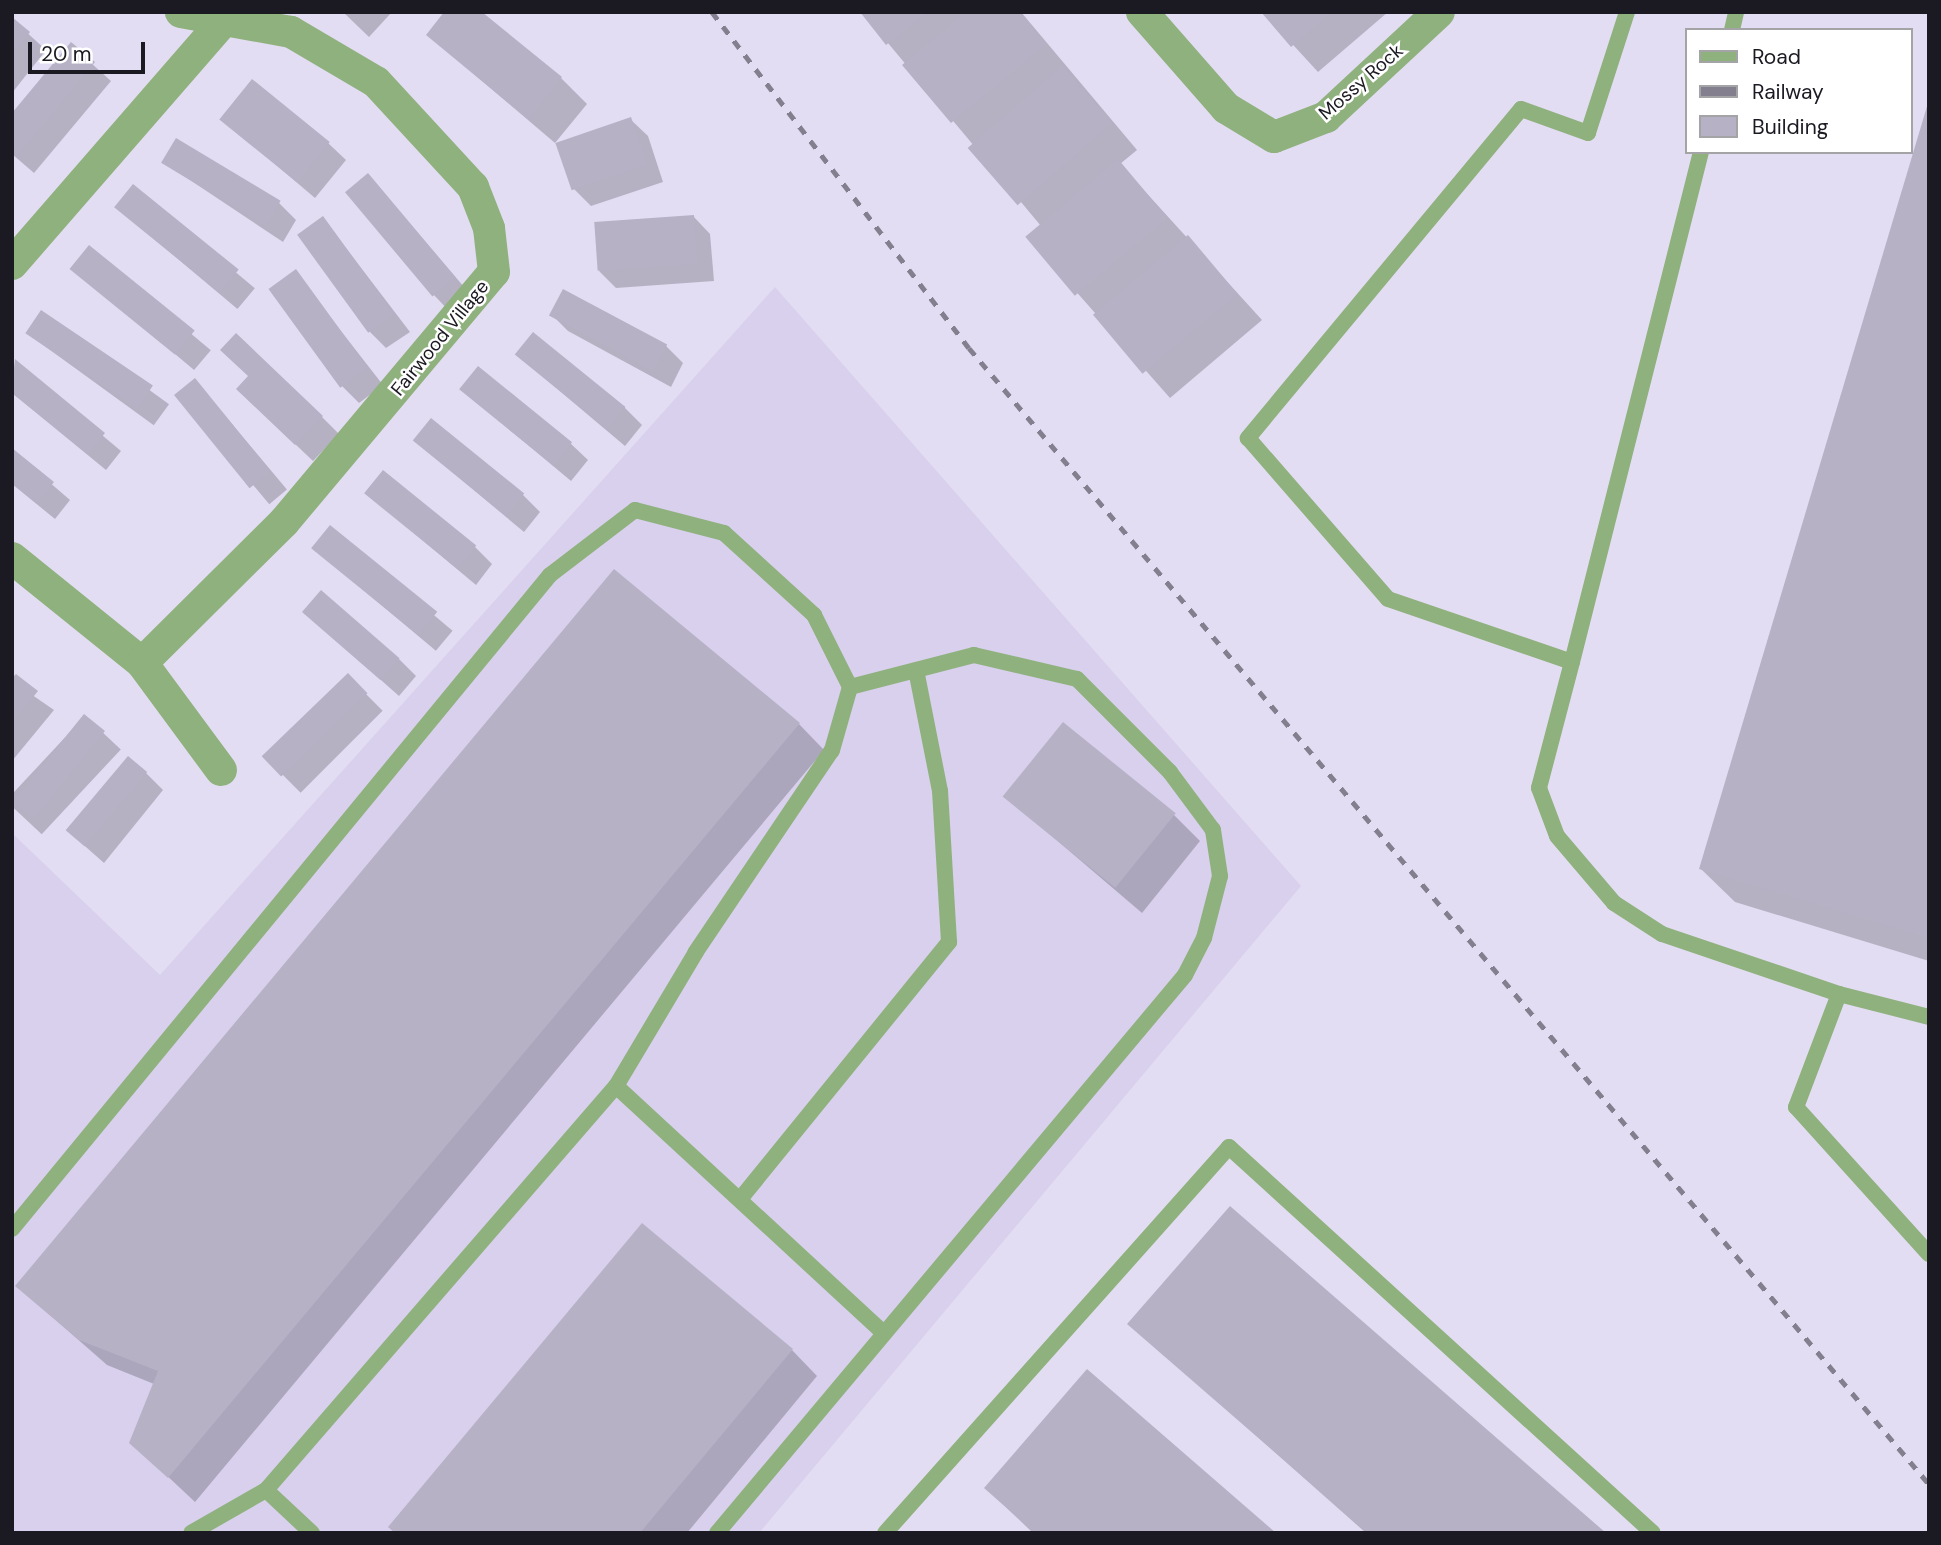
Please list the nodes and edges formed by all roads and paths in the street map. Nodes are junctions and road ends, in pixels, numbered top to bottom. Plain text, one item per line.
1 (181, 12) edge
2 (1142, 12) edge
3 (1439, 12) edge
4 (1627, 12) edge
5 (228, 16) edge
6 (1700, 154) edge
7 (12, 264) edge
8 (12, 558) edge
9 (1572, 662) junction
10 (142, 663) junction
11 (916, 670) junction
12 (850, 687) junction
13 (221, 770) dead end
14 (1839, 994) junction
15 (1929, 1017) edge
16 (616, 1086) junction
17 (741, 1198) junction
18 (12, 1229) edge
19 (1929, 1254) edge
20 (884, 1333) junction
21 (267, 1490) junction
22 (191, 1533) edge
23 (312, 1533) edge
24 (717, 1533) edge
25 (886, 1533) edge
26 (1653, 1533) edge

1 - 5 street, Fairwood Village
2 - 3 street, Mossy Rock
4 - 9 lane
5 - 7 street
5 - 10 street, Fairwood Village
6 - 9 lane
8 - 10 street
9 - 14 lane
10 - 13 street
11 - 12 lane
11 - 17 lane
11 - 20 lane
12 - 16 lane
12 - 18 lane
14 - 15 lane
14 - 19 lane
16 - 17 lane
16 - 21 lane
17 - 20 lane
20 - 24 lane
21 - 22 lane
21 - 23 lane
25 - 26 lane

